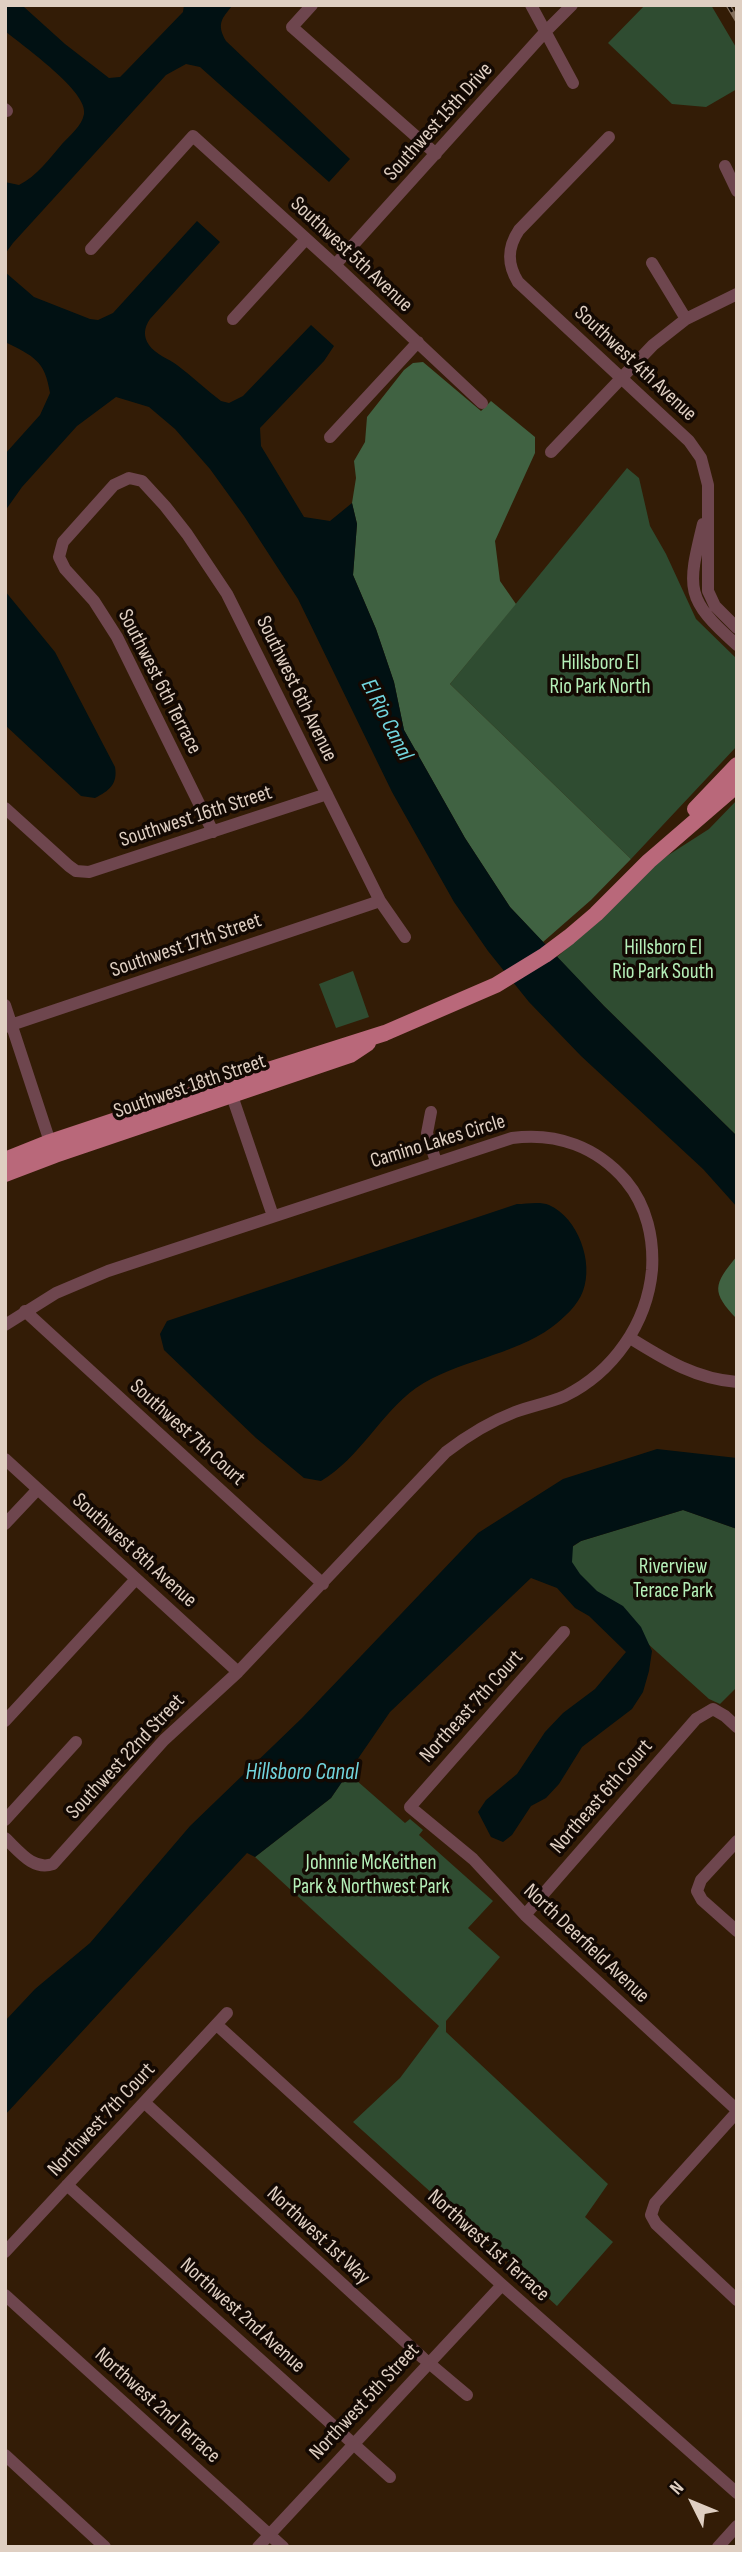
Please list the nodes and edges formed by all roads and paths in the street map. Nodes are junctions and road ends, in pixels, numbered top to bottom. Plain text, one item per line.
1 (312, 5) edge
2 (531, 5) edge
3 (572, 5) edge
4 (546, 31) junction
5 (573, 83) dead end
6 (609, 136) dead end
7 (436, 154) junction
8 (725, 166) dead end
9 (737, 191) edge
10 (306, 239) junction
11 (91, 249) dead end
12 (652, 263) dead end
13 (335, 265) junction
14 (737, 294) edge
15 (686, 318) junction
16 (233, 319) dead end
17 (418, 342) junction
18 (622, 377) junction
19 (482, 403) dead end
20 (330, 438) dead end
21 (551, 452) dead end
22 (702, 551) junction
23 (60, 557) joint
24 (693, 581) junction
25 (707, 582) junction
26 (737, 628) edge
27 (737, 645) edge
28 (737, 765) edge
29 (737, 785) edge
30 (327, 794) junction
31 (5, 808) edge
32 (213, 832) junction
33 (649, 861) junction
34 (380, 901) junction
35 (405, 937) dead end
36 (5, 1005) edge
37 (9, 1026) edge
38 (229, 1089) junction
39 (431, 1112) dead end
40 (52, 1148) junction
41 (5, 1160) edge
42 (436, 1162) junction
43 (5, 1174) edge
44 (273, 1216) junction
45 (25, 1311) junction
46 (5, 1325) edge
47 (630, 1338) junction
48 (737, 1382) edge
49 (5, 1459) edge
50 (38, 1489) junction
51 (5, 1524) edge
52 (136, 1579) junction
53 (323, 1584) junction
54 (564, 1632) dead end
55 (237, 1672) junction
56 (5, 1721) edge
57 (737, 1727) edge
58 (76, 1742) dead end
59 (410, 1807) joint
60 (5, 1820) edge
61 (5, 1838) edge
62 (737, 1841) edge
63 (525, 1915) junction
64 (737, 1931) edge
65 (227, 2013) dead end
66 (217, 2025) junction
67 (145, 2103) junction
68 (737, 2111) edge
69 (68, 2185) junction
70 (5, 2252) edge
71 (502, 2285) junction
72 (5, 2295) edge
73 (737, 2300) edge
74 (428, 2362) junction
75 (467, 2395) dead end
76 (355, 2443) junction
77 (5, 2455) edge
78 (390, 2477) dead end
79 (737, 2493) edge
80 (737, 2526) edge
81 (269, 2534) junction
82 (105, 2547) edge
83 (258, 2547) edge
84 (283, 2547) edge
85 (718, 2547) edge

1 - 7 street
2 - 4 street
3 - 4 street, Southwest 15th Drive
4 - 5 street
4 - 7 street, Southwest 15th Drive
6 - 18 street, Southwest 4th Avenue
7 - 13 street, Southwest 15th Drive
8 - 9 street
10 - 11 street, Southwest 5th Avenue
10 - 13 street, Southwest 5th Avenue
10 - 16 street
12 - 15 street
13 - 17 street, Southwest 5th Avenue
14 - 15 street
15 - 18 street
17 - 19 street, Southwest 5th Avenue
17 - 20 street
18 - 21 street
18 - 22 street, Southwest 4th Avenue
22 - 24 street, Southwest 4th Avenue
22 - 25 street, Southwest 4th Avenue
23 - 30 street, Southwest 6th Avenue
23 - 32 street, Southwest 6th Terrace
24 - 25 street
24 - 27 street, Southwest 4th Avenue
25 - 26 street, Southwest 4th Avenue
28 - 33 main road, Southwest 18th Street
29 - 33 main road, Southwest 18th Street
30 - 32 street, Southwest 16th Street
30 - 34 street, Southwest 6th Avenue
31 - 32 street, Southwest 16th Street
33 - 38 main road, Southwest 18th Street
34 - 35 street, Southwest 6th Avenue
34 - 37 street, Southwest 17th Street
36 - 37 street
37 - 40 street
38 - 40 main road, Southwest 18th Street
38 - 44 street
39 - 42 street
40 - 41 main road, Southwest 18th Street
40 - 43 main road, Southwest 18th Street
42 - 44 street, Camino Lakes Circle
42 - 47 street, Camino Lakes Circle
44 - 45 street, Camino Lakes Circle
45 - 46 street, Camino Lakes Circle
45 - 53 street, Southwest 7th Court
47 - 48 street
47 - 53 street, Camino Lakes Circle
49 - 50 street, Southwest 8th Avenue
50 - 51 street
50 - 52 street, Southwest 8th Avenue
52 - 55 street, Southwest 8th Avenue
52 - 56 street
53 - 55 street, Camino Lakes Circle
54 - 59 street, Northeast 7th Court
55 - 61 street, Southwest 22nd Street
57 - 63 street, Northeast 6th Court
58 - 60 street
59 - 63 street, North Deerfield Avenue
62 - 64 street
63 - 68 street, North Deerfield Avenue
65 - 66 street, Northwest 7th Court
66 - 67 street, Northwest 7th Court
66 - 71 street, Northwest 1st Terrace
67 - 69 street, Northwest 7th Court
67 - 74 street, Northwest 1st Way
68 - 73 street
69 - 70 street, Northwest 7th Court
69 - 76 street, Northwest 2nd Avenue
71 - 74 street, Northwest 5th Street
71 - 79 street, Northwest 1st Terrace
72 - 81 street, Northwest 2nd Terrace
74 - 75 street, Northwest 1st Way
74 - 76 street, Northwest 5th Street
76 - 78 street, Northwest 2nd Avenue
76 - 81 street, Northwest 5th Street
77 - 82 street
80 - 85 street
81 - 83 street, Northwest 5th Street
81 - 84 street, Northwest 2nd Terrace

